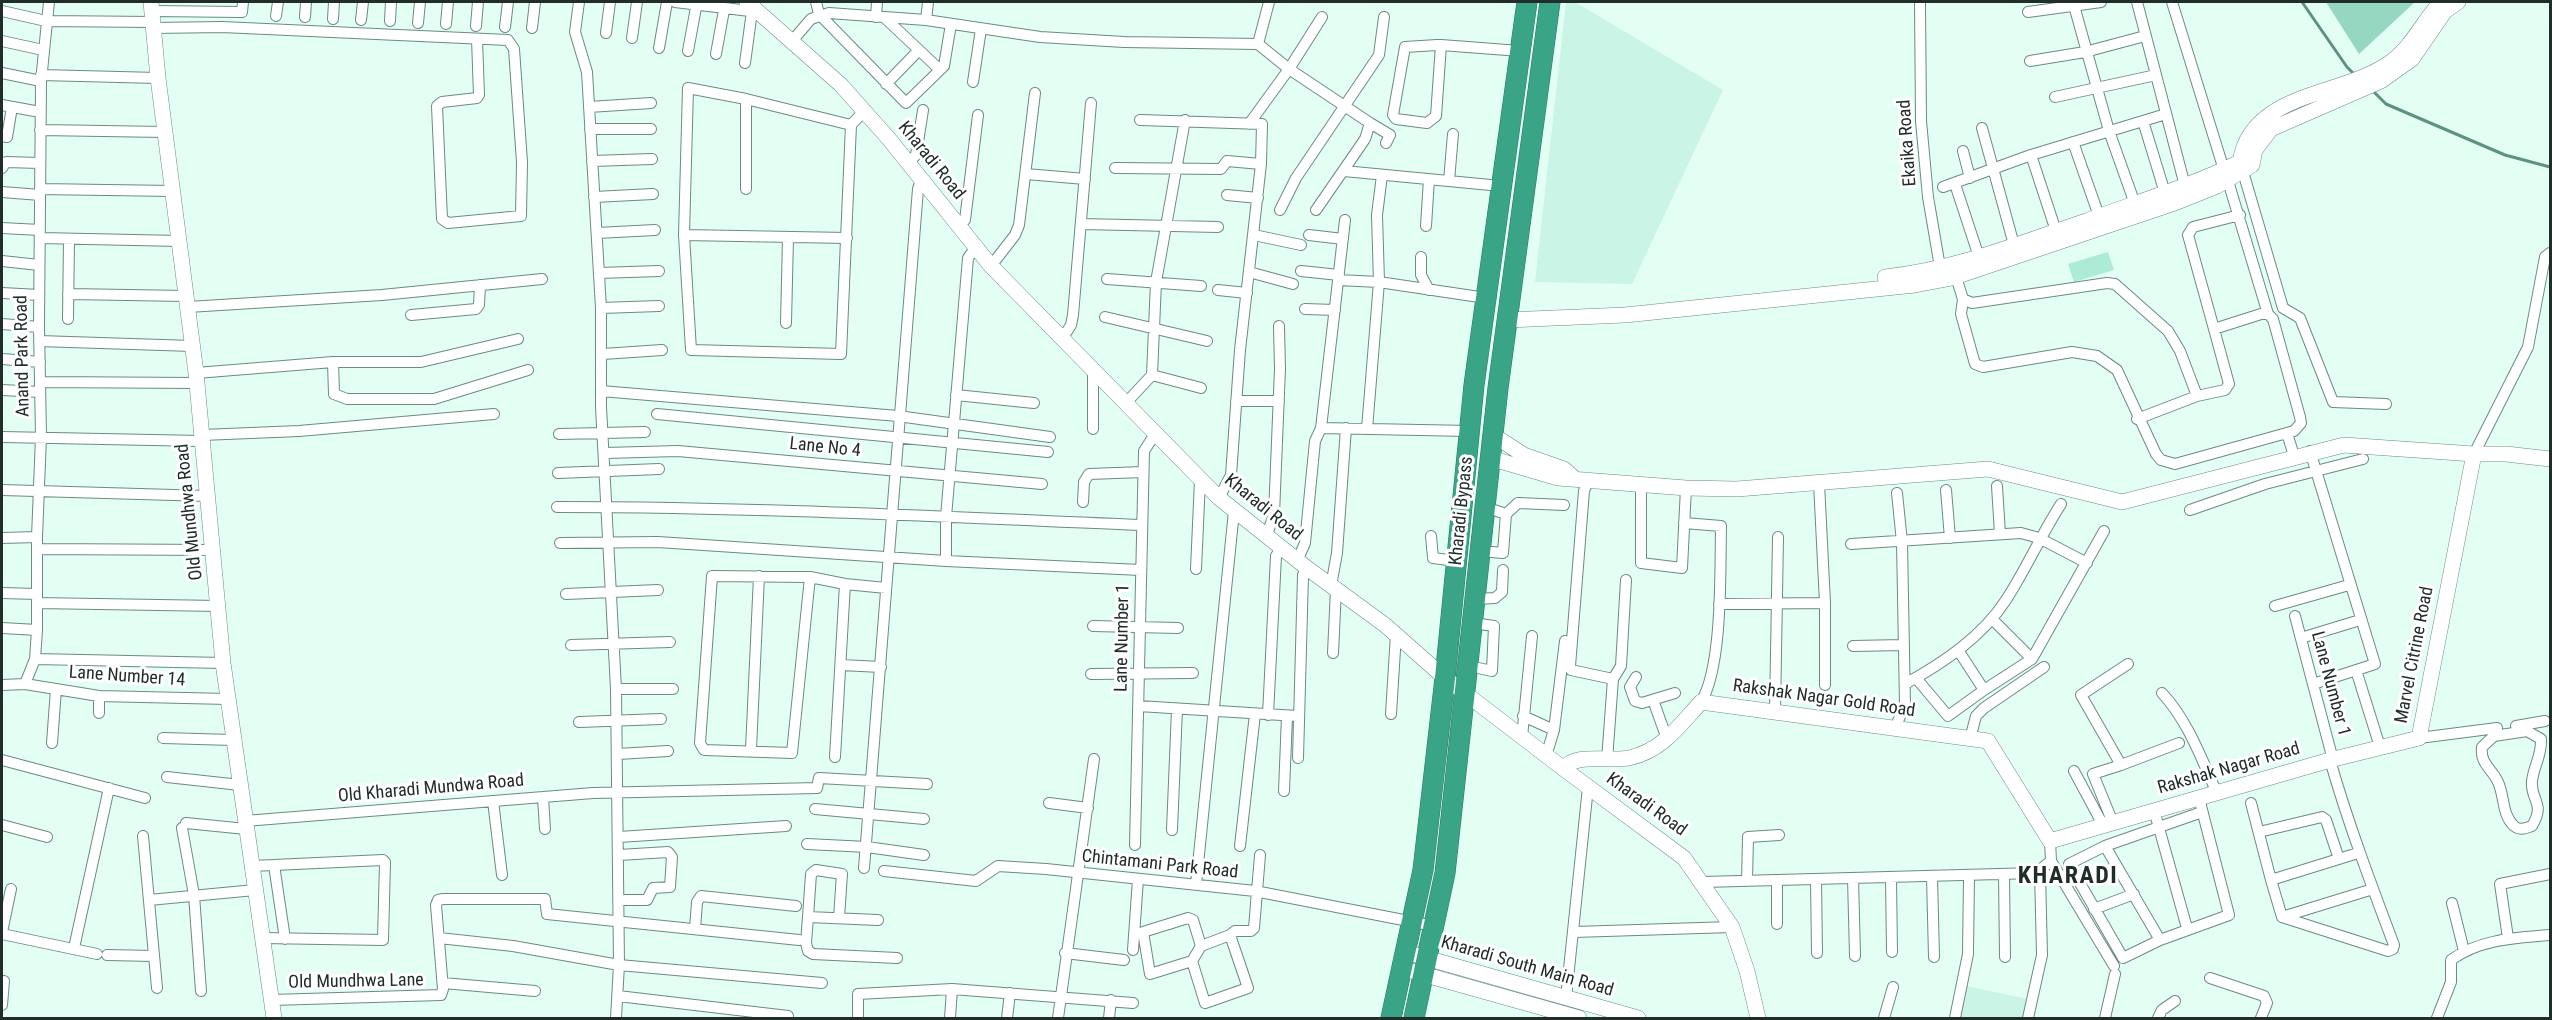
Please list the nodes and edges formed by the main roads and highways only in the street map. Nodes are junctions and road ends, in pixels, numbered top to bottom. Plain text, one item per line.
1 (1527, 2) edge
2 (1550, 2) edge
3 (1391, 1018) edge
4 (1414, 1018) edge

1 - 3 highway, Kharadi Bypass
2 - 4 highway, Kharadi Bypass

